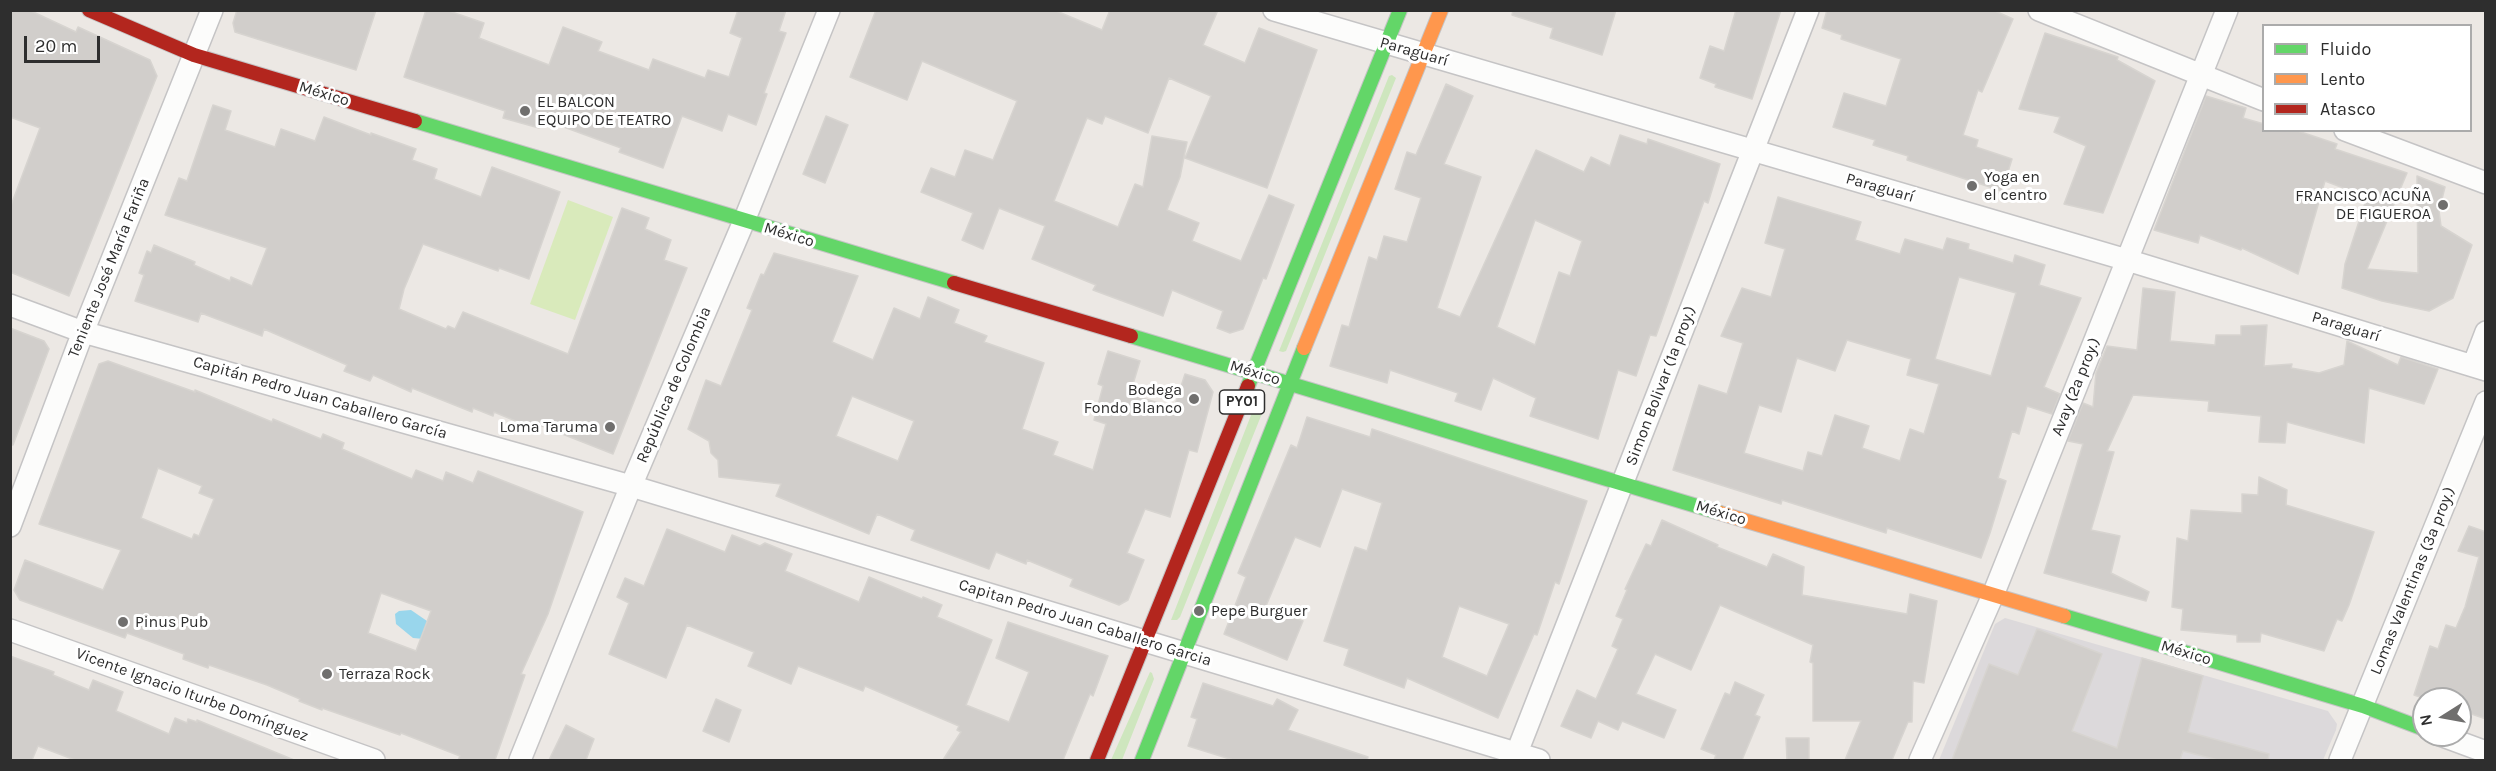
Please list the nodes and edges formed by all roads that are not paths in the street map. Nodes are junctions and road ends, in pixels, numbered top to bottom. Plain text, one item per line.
1 (89, 10) edge
2 (212, 10) edge
3 (829, 10) edge
4 (1274, 10) edge
5 (1400, 10) edge
6 (1441, 10) edge
7 (1808, 10) edge
8 (2039, 10) edge
9 (2227, 10) edge
10 (1388, 44) junction
11 (194, 55) junction
12 (1424, 55) junction
13 (2201, 76) junction
14 (2262, 99) edge
15 (2350, 132) edge
16 (1753, 151) junction
17 (2486, 183) edge
18 (744, 221) junction
19 (2127, 260) junction
20 (10, 305) edge
21 (83, 332) junction
22 (2486, 332) edge
23 (2479, 368) edge
24 (1254, 373) junction
25 (1290, 384) junction
26 (2486, 402) edge
27 (1623, 484) junction
28 (631, 486) junction
29 (10, 526) edge
30 (1993, 595) junction
31 (10, 630) edge
32 (1145, 641) junction
33 (1185, 653) junction
34 (2362, 706) junction
35 (2412, 725) edge
36 (1515, 757) edge
37 (374, 760) edge
38 (520, 760) edge
39 (1097, 760) edge
40 (1142, 760) edge
41 (1539, 760) edge
42 (1920, 760) edge
43 (2340, 760) edge

1 - 11 street, México
2 - 11 street, Teniente José María Fariña
3 - 18 street, República de Colombia
4 - 10 street, Paraguarí
5 - 10 street, PY01
6 - 12 street, PY01
7 - 16 street, Simon Bolivar (1ª proy.)
8 - 13 street
9 - 13 street, Avay (2ª proy.)
10 - 12 street, Paraguarí
10 - 24 street, PY01
11 - 18 street, México
11 - 21 street, Teniente José María Fariña
12 - 16 street, Paraguarí
12 - 25 street, PY01
13 - 14 street
13 - 19 street, Avay (2ª proy.)
15 - 17 street
16 - 19 street, Paraguarí
16 - 27 street, Simon Bolivar (1ª proy.)
18 - 24 street, México
18 - 28 street, República de Colombia
19 - 23 street, Paraguarí
19 - 30 street, Avay (2ª proy.)
20 - 21 street, Capitán Pedro Juan Caballero García
21 - 28 street, Capitán Pedro Juan Caballero García
21 - 29 street, Teniente José María Fariña
22 - 23 street
24 - 25 street, México
24 - 32 street, PY01
25 - 27 street, México
25 - 33 street, PY01
26 - 34 street, Lomas Valentinas (3ª proy.)
27 - 30 street, México
27 - 36 street, Simon Bolivar (1ª proy.)
28 - 32 street, Capitan Pedro Juan Caballero Garcia
28 - 38 street, República de Colombia
30 - 34 street, México
30 - 42 street, Avay (2ª proy.)
31 - 37 street, Vicente Ignacio Iturbe Domínguez
32 - 33 street, Capitan Pedro Juan Caballero Garcia
32 - 39 street, PY01
33 - 36 street, Capitan Pedro Juan Caballero Garcia
33 - 40 street, PY01
34 - 35 street, México
34 - 43 street, Lomas Valentinas (3ª proy.)
36 - 41 street, Capitan Pedro Juan Caballero Garcia

